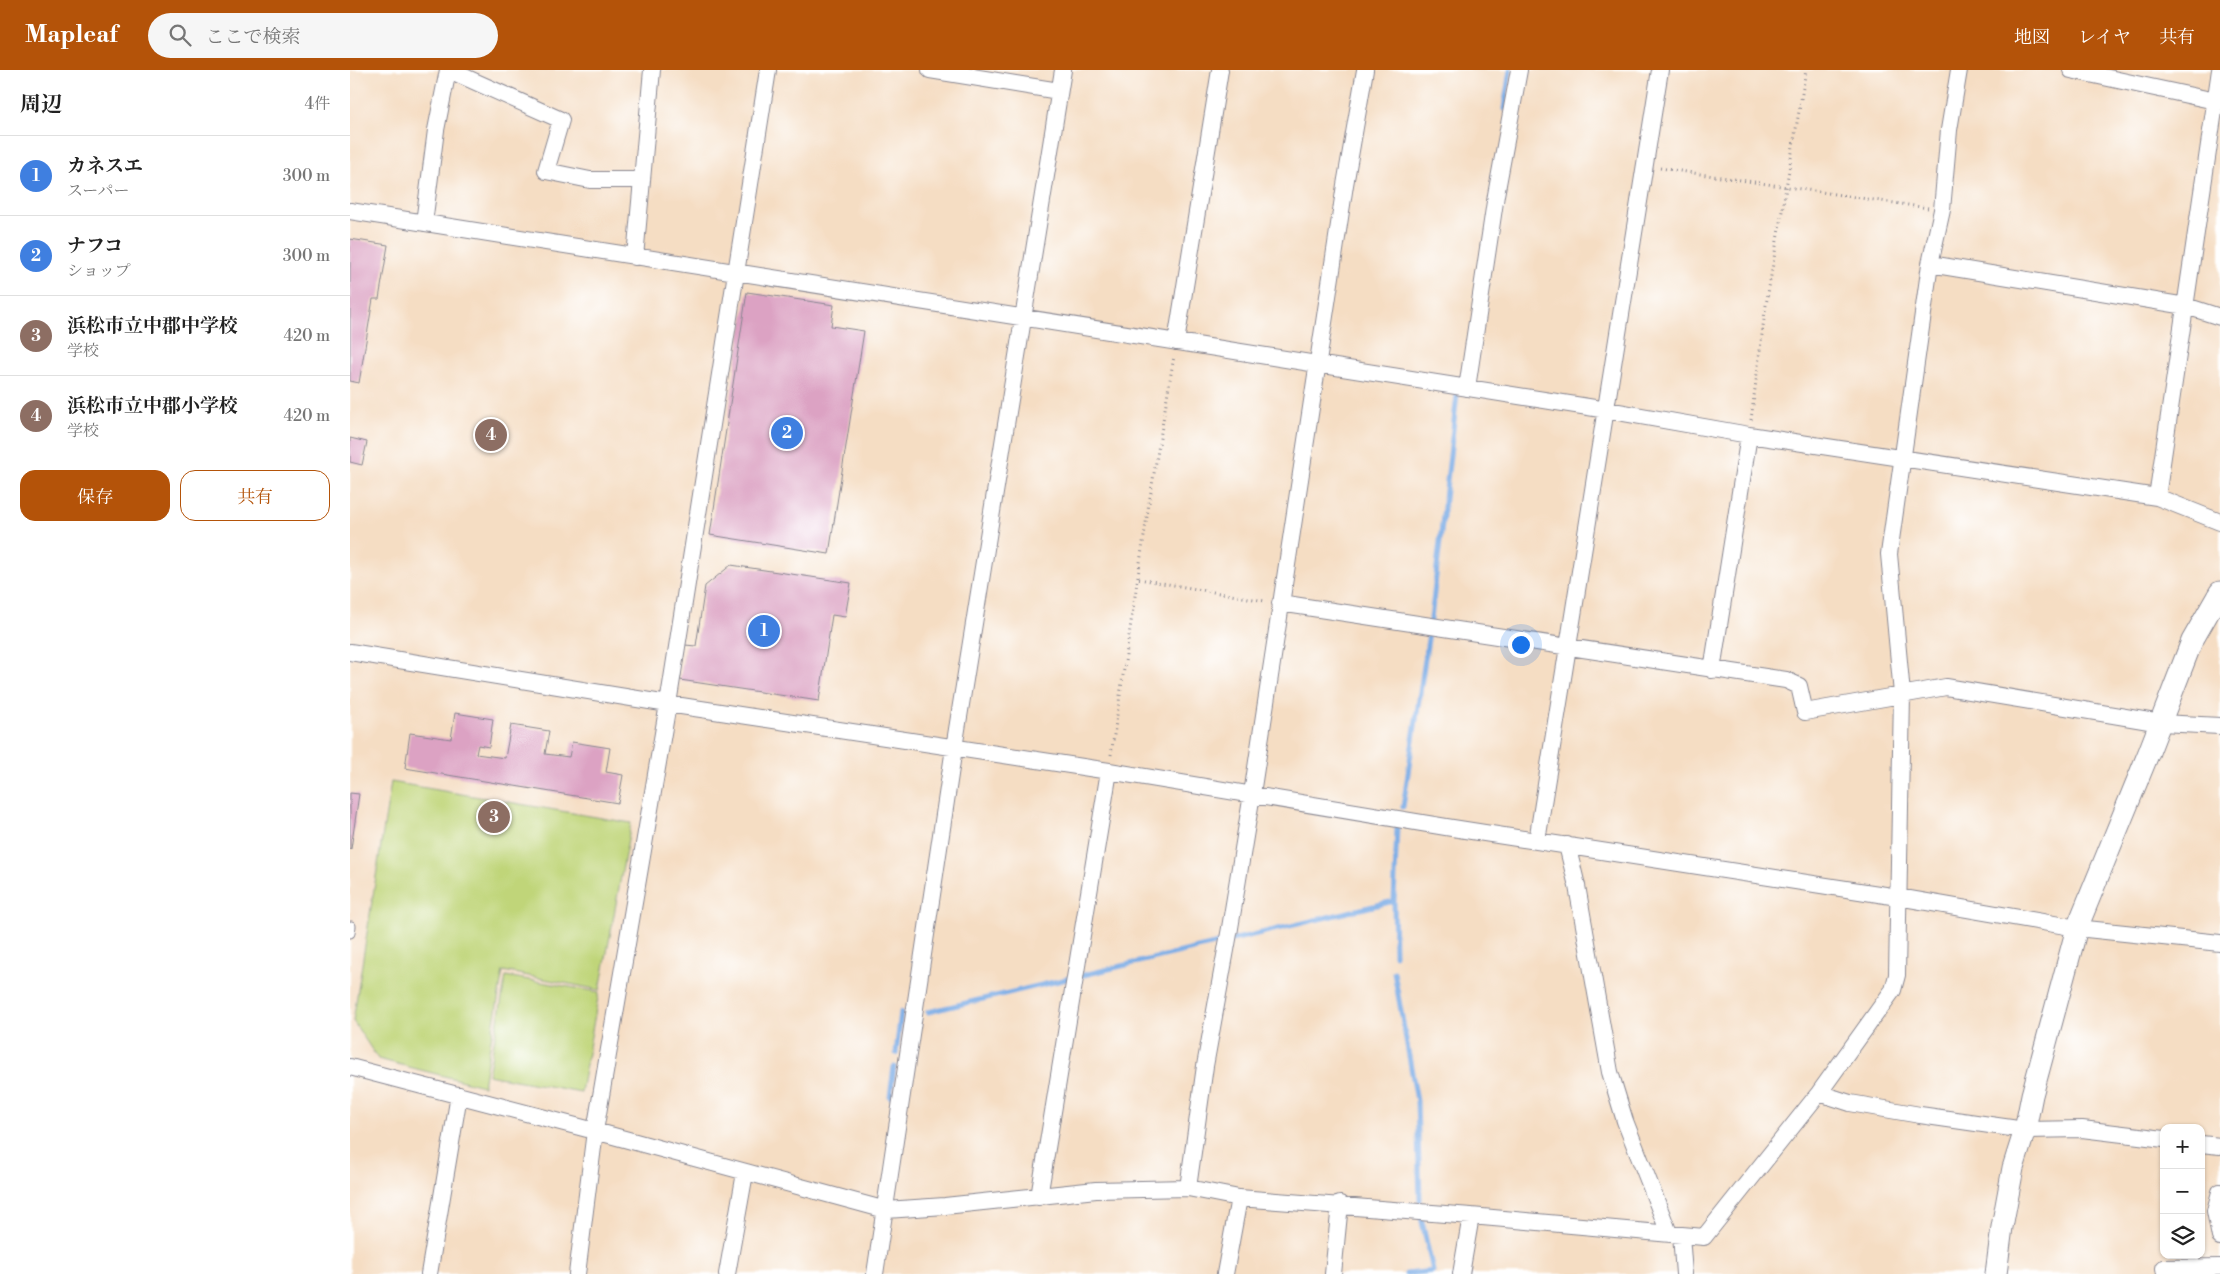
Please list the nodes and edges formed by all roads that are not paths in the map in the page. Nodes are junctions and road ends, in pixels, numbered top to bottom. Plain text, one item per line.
1 (448, 70) edge
2 (652, 70) edge
3 (768, 70) edge
4 (930, 70) edge
5 (1063, 70) edge
6 (1220, 70) edge
7 (1365, 70) edge
8 (1518, 70) edge
9 (1660, 70) edge
10 (1959, 70) edge
11 (2071, 70) edge
12 (2220, 70) edge
13 (1059, 91) junction
14 (2218, 101) edge
15 (642, 180) junction
16 (350, 211) edge
17 (424, 223) junction
18 (635, 257) junction
19 (1930, 264) junction
20 (736, 273) junction
21 (2186, 306) junction
22 (1024, 317) junction
23 (2220, 318) edge
24 (1176, 342) junction
25 (1318, 365) junction
26 (1467, 388) junction
27 (1606, 410) junction
28 (1749, 434) junction
29 (1902, 457) junction
30 (2157, 497) junction
31 (2220, 522) edge
32 (2220, 592) edge
33 (1280, 604) junction
34 (1567, 647) junction
35 (350, 652) edge
36 (1712, 670) junction
37 (1902, 694) junction
38 (668, 704) junction
39 (2161, 723) junction
40 (2220, 726) edge
41 (954, 748) junction
42 (1109, 770) junction
43 (1252, 794) junction
44 (1537, 841) junction
45 (1567, 845) junction
46 (1898, 897) junction
47 (2077, 928) junction
48 (2220, 943) edge
49 (350, 1067) edge
50 (1818, 1093) junction
51 (459, 1095) junction
52 (2025, 1130) junction
53 (595, 1132) junction
54 (2160, 1139) edge
55 (2205, 1144) edge
56 (2220, 1146) edge
57 (745, 1173) junction
58 (1188, 1188) junction
59 (2220, 1192) edge
60 (1039, 1197) junction
61 (1239, 1198) junction
62 (1340, 1204) junction
63 (886, 1210) junction
64 (1471, 1216) junction
65 (1675, 1234) junction
66 (2220, 1237) edge
67 (2220, 1267) edge
68 (429, 1274) edge
69 (577, 1274) edge
70 (727, 1274) edge
71 (876, 1274) edge
72 (1225, 1274) edge
73 (1334, 1274) edge
74 (1461, 1274) edge
75 (1684, 1274) edge
76 (1996, 1274) edge
77 (2165, 1274) edge

1 - 15 street
1 - 17 street
2 - 15 street
3 - 20 street
4 - 13 street
5 - 13 street
6 - 24 street
7 - 25 street
8 - 26 street
9 - 27 street
10 - 19 street
11 - 14 street
12 - 14 street
13 - 22 street
14 - 21 street
15 - 18 street
16 - 17 street
17 - 18 street
18 - 20 street
19 - 21 street
19 - 29 street
20 - 22 street
20 - 38 street
21 - 23 street
21 - 30 street
22 - 24 street
22 - 41 street
24 - 25 street
25 - 26 street
25 - 33 street
26 - 27 street
27 - 28 street
27 - 34 street
28 - 29 street
28 - 36 street
29 - 30 street
29 - 37 street
30 - 31 street
32 - 39 street
33 - 34 street
33 - 43 street
34 - 36 street
34 - 44 street
35 - 38 street
36 - 37 street
37 - 39 street
37 - 46 street
38 - 41 street
38 - 53 street
39 - 40 street
39 - 47 street
41 - 42 street
41 - 63 street
42 - 43 street
42 - 60 street
43 - 44 street
43 - 58 street
44 - 45 street
45 - 46 street
45 - 65 street
46 - 47 street
46 - 50 street
47 - 48 street
47 - 52 street
49 - 51 street
50 - 52 street
50 - 65 street
51 - 53 street
51 - 68 street
52 - 54 street
52 - 76 street
53 - 57 street
53 - 69 street
55 - 56 street
57 - 63 street
57 - 70 street
58 - 60 street
58 - 61 street
59 - 66 street
60 - 63 street
61 - 62 street
61 - 72 street
62 - 64 street
62 - 73 street
63 - 71 street
64 - 65 street
64 - 74 street
65 - 75 street
67 - 77 street

